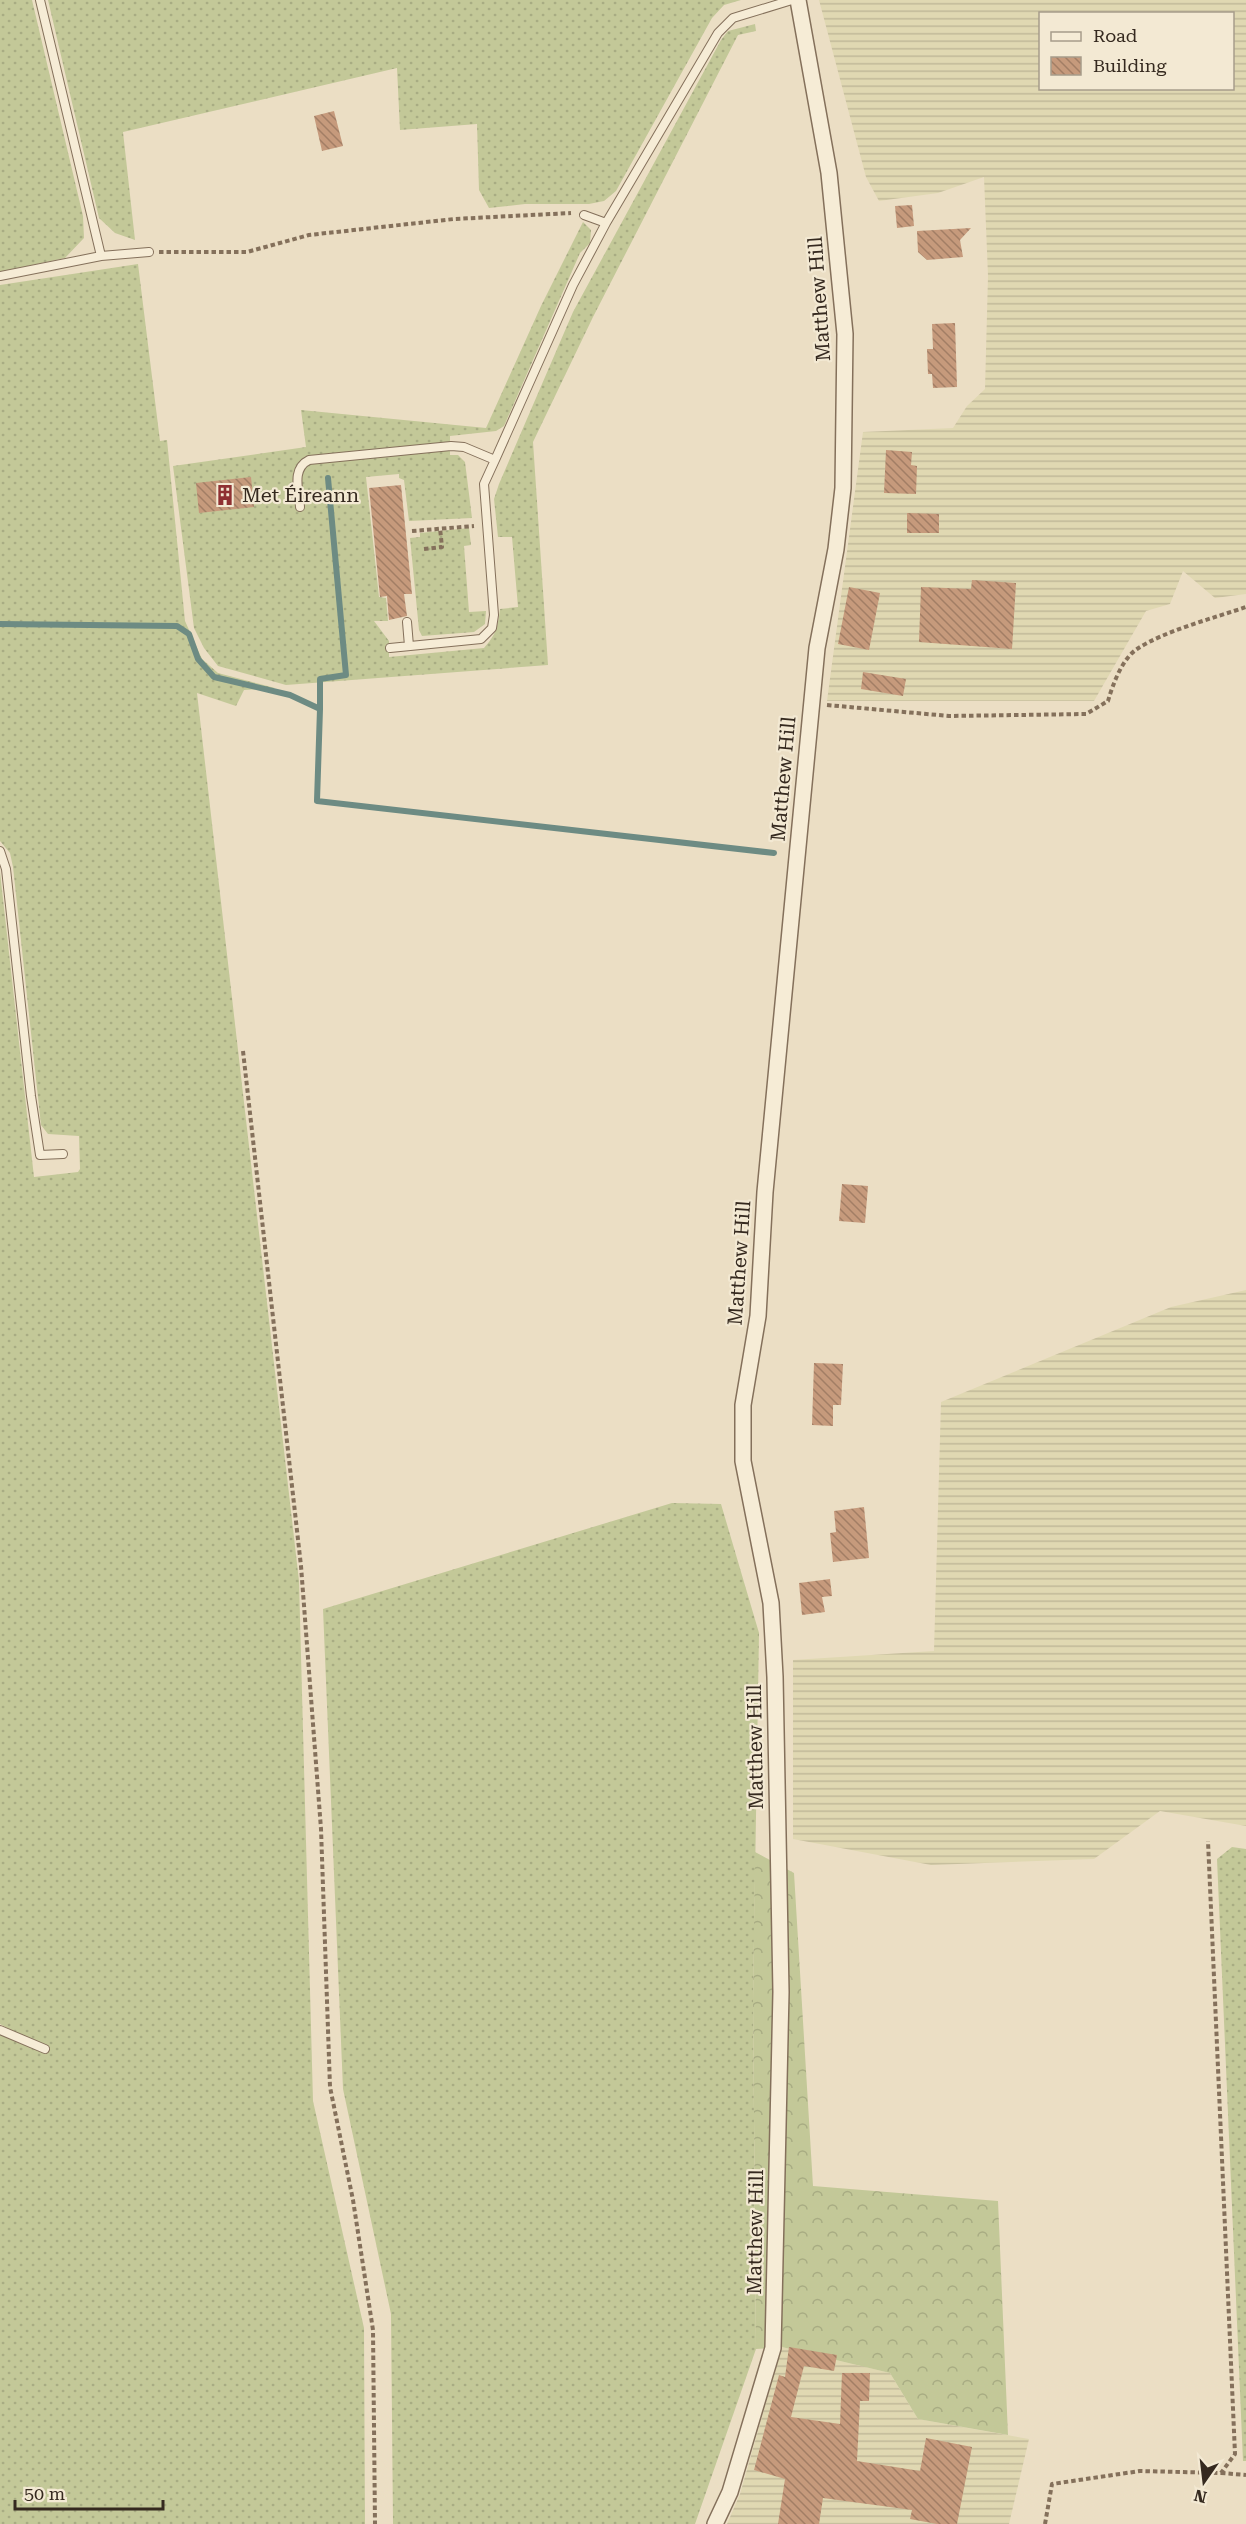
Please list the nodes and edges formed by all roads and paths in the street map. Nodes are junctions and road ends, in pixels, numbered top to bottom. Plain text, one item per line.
1 (40, 0) edge
2 (792, 0) edge
3 (798, 0) edge
4 (584, 216) joint
5 (606, 223) junction
6 (150, 252) joint
7 (101, 256) junction
8 (0, 276) edge
9 (495, 460) junction
10 (300, 507) dead end
11 (440, 528) junction
12 (412, 531) dead end
13 (489, 543) junction
14 (424, 549) dead end
15 (1246, 607) edge
16 (408, 622) dead end
17 (410, 646) junction
18 (390, 648) dead end
19 (812, 704) junction
20 (0, 851) edge
21 (243, 1050) dead end
22 (63, 1154) dead end
23 (1208, 1841) dead end
24 (0, 2030) edge
25 (45, 2049) dead end
26 (1221, 2473) junction
27 (1246, 2475) edge
28 (375, 2524) edge
29 (715, 2524) edge
30 (1045, 2524) edge

1 - 7 lane
2 - 5 lane
3 - 19 street, Matthew Hill
4 - 5 lane
4 - 6 path
5 - 9 lane
6 - 7 lane
7 - 8 lane
9 - 10 lane
9 - 13 lane
11 - 12 path
11 - 13 path
11 - 14 path
13 - 17 lane
15 - 19 path
16 - 17 lane
17 - 18 lane
19 - 29 street, Matthew Hill
20 - 22 lane
21 - 28 path
23 - 26 path
24 - 25 lane
26 - 27 path
26 - 30 path

